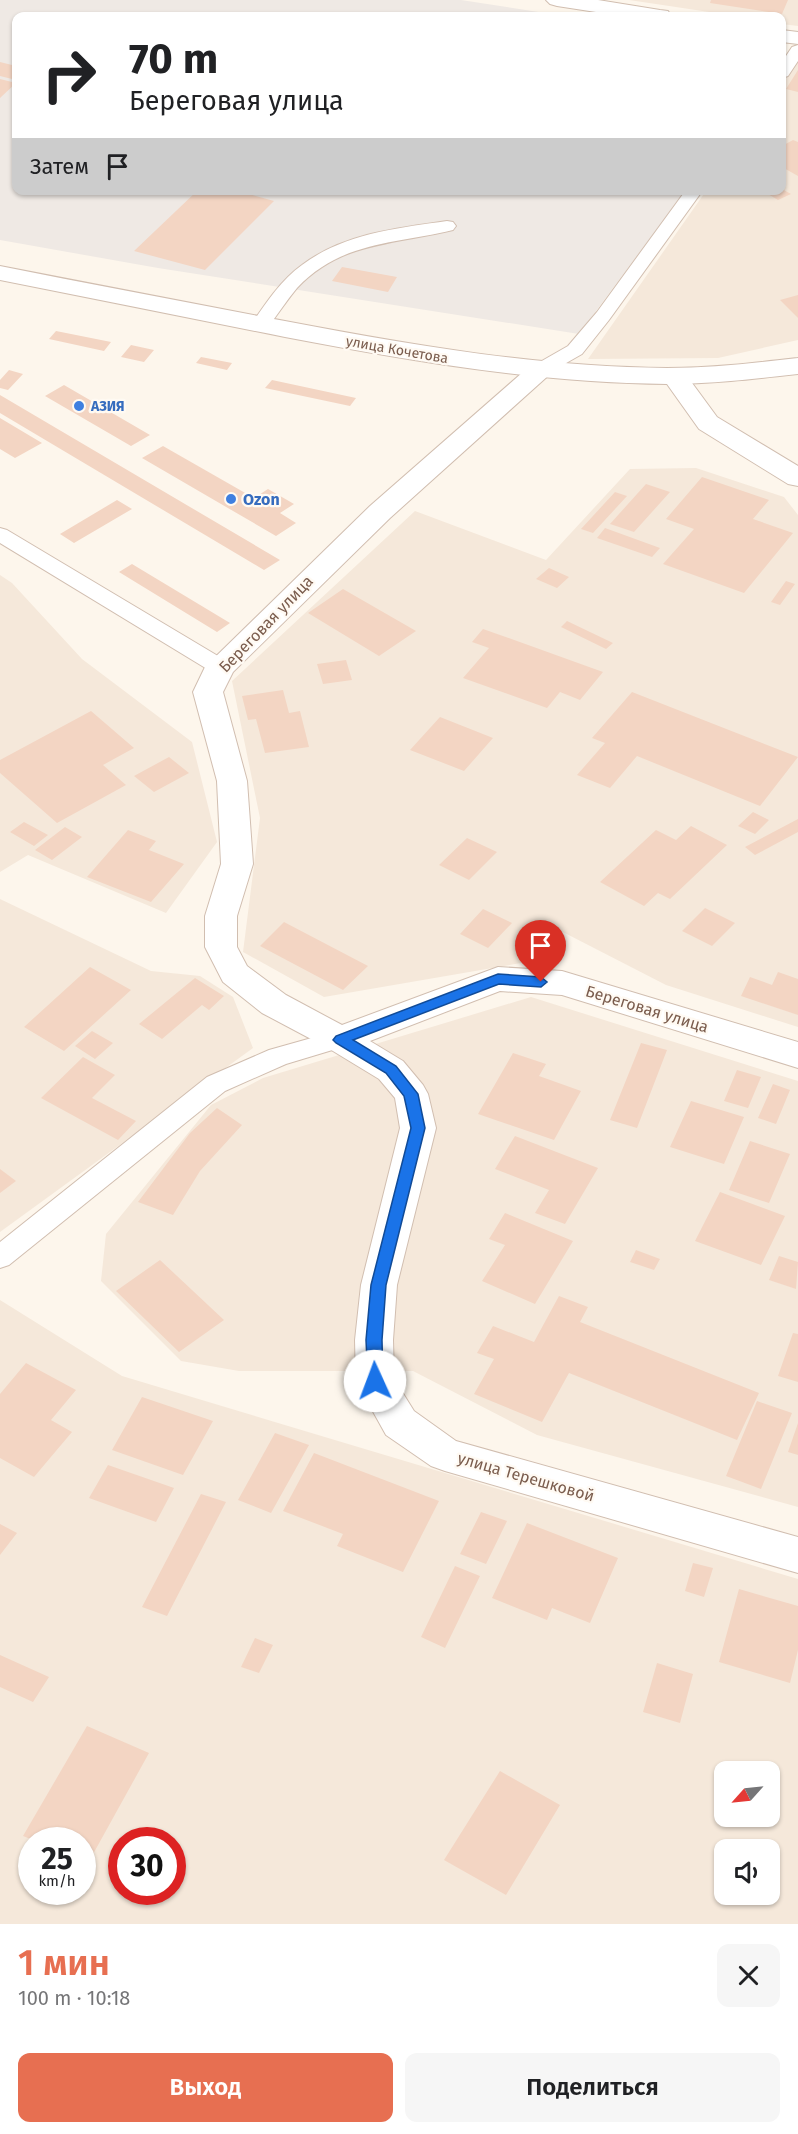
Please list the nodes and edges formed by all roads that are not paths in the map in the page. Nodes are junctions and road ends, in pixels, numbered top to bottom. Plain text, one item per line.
1 (557, 0) edge
2 (619, 5) edge
3 (645, 12) edge
4 (798, 50) edge
5 (786, 67) edge
6 (691, 195) edge
7 (447, 226) dead end
8 (0, 273) edge
9 (260, 325) junction
10 (798, 366) edge
11 (540, 370) junction
12 (675, 377) junction
13 (798, 478) edge
14 (0, 534) edge
15 (220, 667) junction
16 (340, 1040) junction
17 (798, 1055) edge
18 (0, 1257) edge
19 (798, 1555) edge

1 - 2 street
2 - 3 street
4 - 5 lane
6 - 11 lane
7 - 9 lane
8 - 9 street, улица Кочетова
9 - 11 street, улица Кочетова
10 - 12 street, улица Кочетова
11 - 12 street, улица Кочетова
11 - 15 street, Береговая улица
12 - 13 street
14 - 15 lane
15 - 16 street, Береговая улица
16 - 17 street, Береговая улица
16 - 18 lane
16 - 19 street, улица Терешковой

